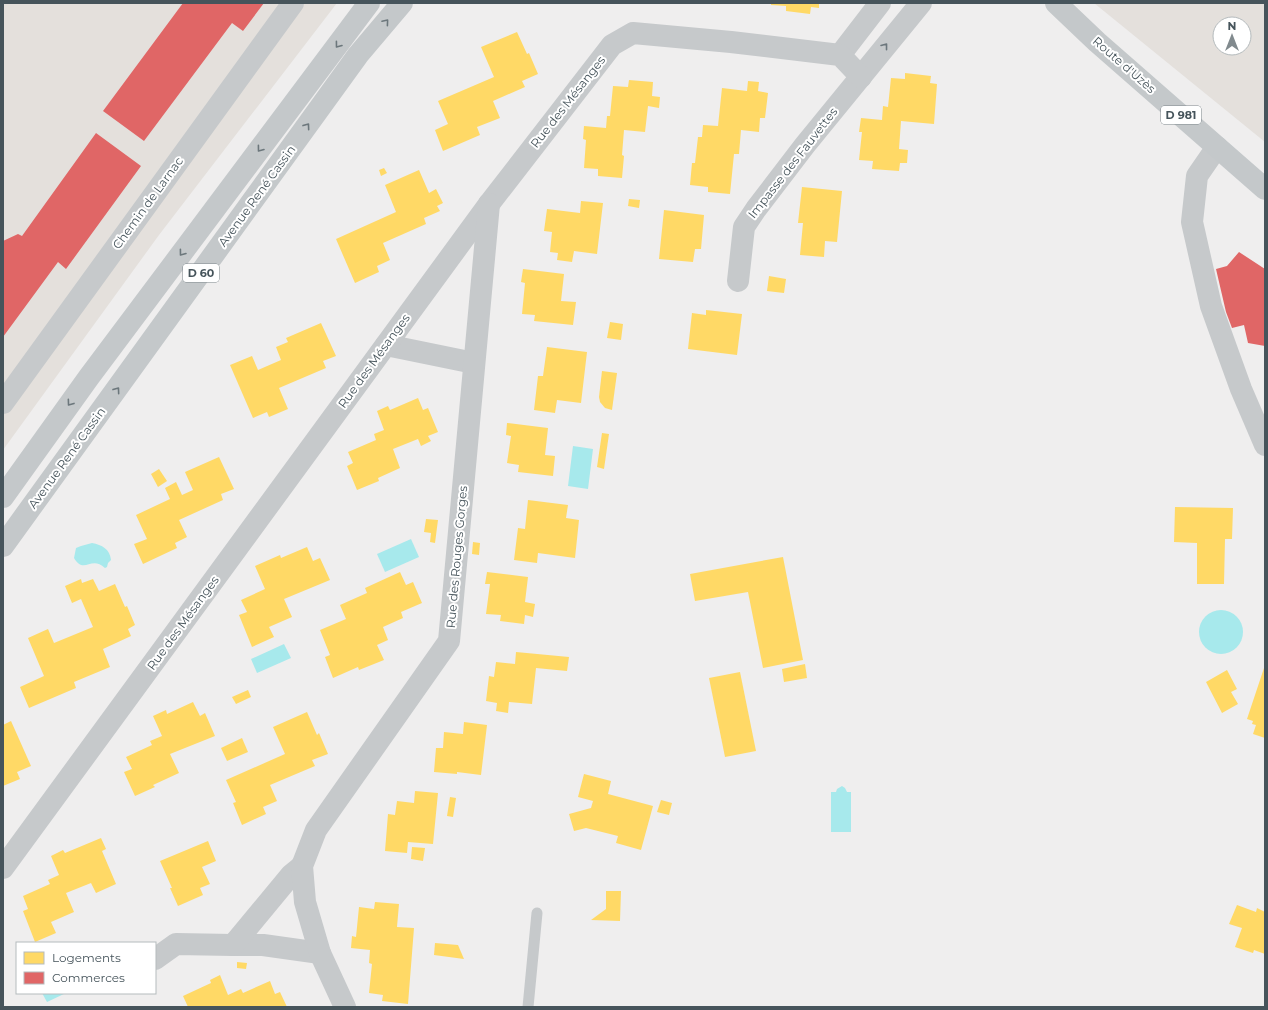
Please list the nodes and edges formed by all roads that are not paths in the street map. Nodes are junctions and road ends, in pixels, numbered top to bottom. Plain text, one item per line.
1 (293, 3) edge
2 (369, 3) edge
3 (402, 3) edge
4 (880, 3) edge
5 (921, 3) edge
6 (1056, 3) edge
7 (840, 55) junction
8 (861, 77) junction
9 (1217, 147) junction
10 (1265, 189) edge
11 (489, 204) junction
12 (738, 281) dead end
13 (386, 345) junction
14 (474, 363) junction
15 (3, 403) edge
16 (1265, 445) edge
17 (3, 497) edge
18 (3, 546) edge
19 (302, 866) junction
20 (3, 868) edge
21 (537, 913) dead end
22 (233, 945) junction
23 (320, 953) junction
24 (156, 958) edge
25 (345, 1007) edge
26 (528, 1007) edge

1 - 15 street, Chemin de Larnac
2 -> 17 main road, Avenue René Cassin / D 60
18 -> 3 main road, Avenue René Cassin / D 60
4 - 7 street
8 -> 5 street
6 - 9 main road, Route d'Uzès / D 981
7 - 8 street
7 - 11 street, Rue des Mésanges
8 - 12 street, Impasse des Fauvettes
9 - 10 main road, Route d'Uzès / D 981
9 - 16 street
11 - 13 street, Rue des Mésanges
11 - 14 street, Rue des Rouges Gorges
13 - 14 street
13 - 20 street, Rue des Mésanges
14 - 19 street, Rue des Rouges Gorges
19 - 22 street, Rue des Rouges Gorges
19 - 23 street, Rue des Rouges Gorges
21 - 26 lane
22 - 23 street
22 - 24 street
23 - 25 street, Rue des Rouges Gorges

